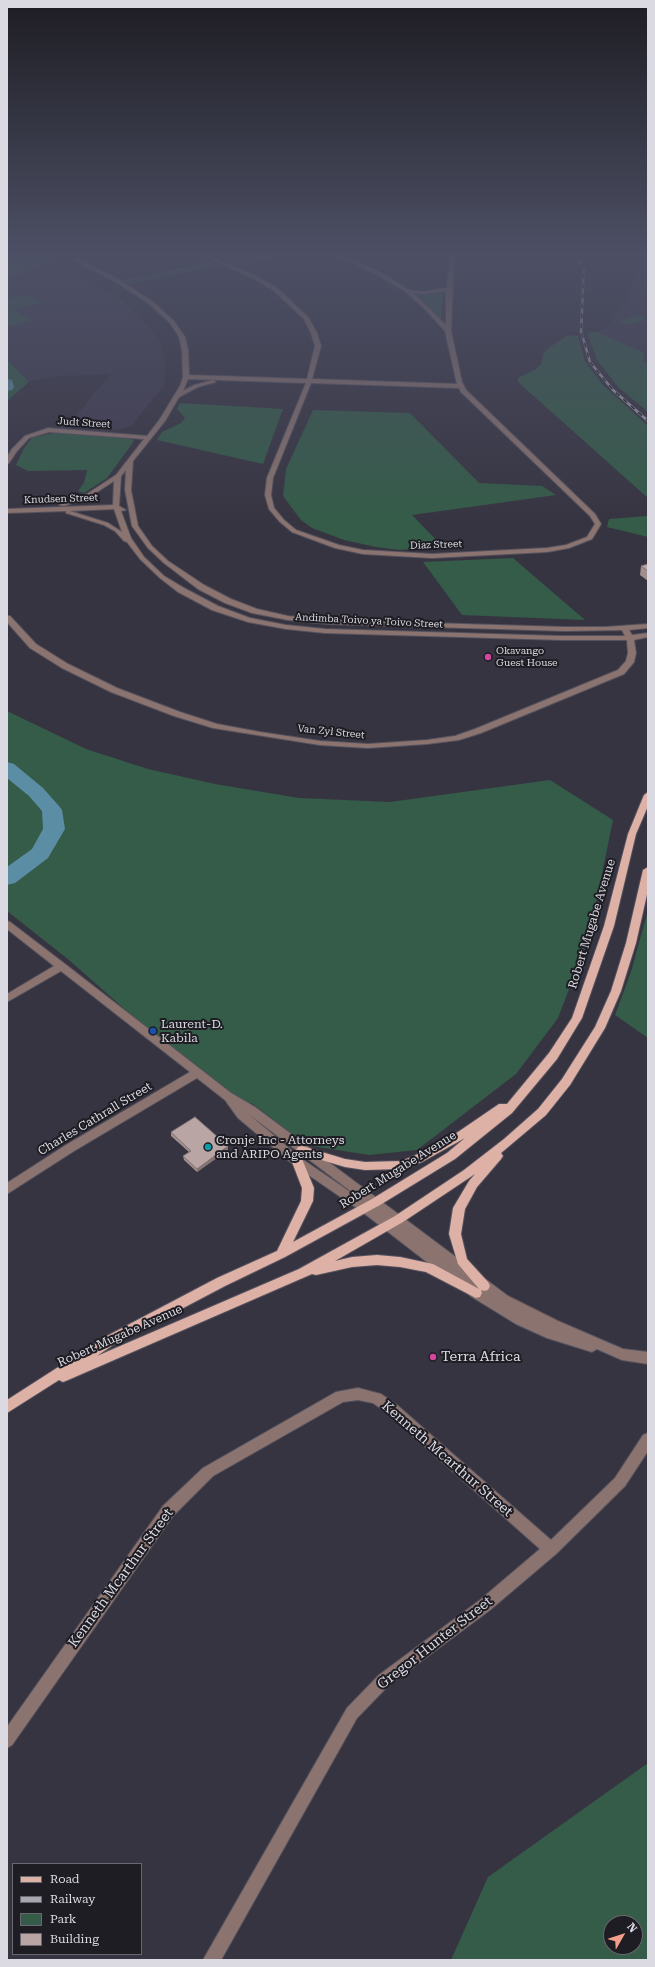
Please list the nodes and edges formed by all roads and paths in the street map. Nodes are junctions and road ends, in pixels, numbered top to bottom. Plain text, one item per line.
1 (184, 348) edge
2 (318, 348) edge
3 (452, 348) edge
4 (186, 365) junction
5 (186, 377) junction
6 (214, 378) junction
7 (229, 379) junction
8 (309, 381) junction
9 (461, 386) junction
10 (177, 397) junction
11 (148, 438) junction
12 (130, 460) junction
13 (7, 462) edge
14 (118, 476) junction
15 (128, 490) junction
16 (116, 507) junction
17 (46, 509) junction
18 (7, 511) edge
19 (136, 526) junction
20 (142, 558) junction
21 (7, 618) edge
22 (648, 626) edge
23 (625, 628) junction
24 (648, 635) edge
25 (630, 638) junction
26 (648, 795) edge
27 (648, 870) edge
28 (7, 924) edge
29 (62, 966) junction
30 (7, 999) edge
31 (197, 1073) junction
32 (526, 1090) junction
33 (227, 1096) junction
34 (508, 1142) junction
35 (302, 1150) junction
36 (298, 1162) junction
37 (7, 1189) edge
38 (376, 1202) junction
39 (366, 1208) junction
40 (394, 1222) junction
41 (281, 1254) junction
42 (304, 1273) junction
43 (480, 1290) junction
44 (648, 1358) edge
45 (32, 1390) junction
46 (7, 1407) edge
47 (648, 1439) edge
48 (551, 1549) junction
49 (7, 1740) edge
50 (212, 1960) edge

1 - 4 street
2 - 8 street, Diaz Street
3 - 9 street, Diaz Street
4 - 5 street
4 - 6 street
5 - 6 street
5 - 10 street
6 - 7 street
7 - 8 street
7 - 10 street
8 - 9 street
8 - 9 street, Diaz Street
10 - 11 street
11 - 12 street
11 - 13 street, Judt Street
12 - 14 street
12 - 15 street, Andimba Toivo ya Toivo Street
14 - 16 street, Andimba Toivo ya Toivo Street
14 - 17 street
15 - 16 street, Andimba Toivo ya Toivo Street
15 - 19 street, Andimba Toivo ya Toivo Street
16 - 17 street, Knudsen Street
16 - 19 street, Andimba Toivo ya Toivo Street
16 - 20 street, Andimba Toivo ya Toivo Street
17 - 18 street, Knudsen Street
17 - 20 street
19 - 23 street, Andimba Toivo ya Toivo Street
20 - 25 street, Andimba Toivo ya Toivo Street
21 - 25 street, Van Zyl Street
22 - 23 street, Andimba Toivo ya Toivo Street
23 - 25 street, Van Zyl Street
24 - 25 street, Andimba Toivo ya Toivo Street
26 - 32 main road, Robert Mugabe Avenue
27 - 34 main road, Robert Mugabe Avenue
28 - 29 street
29 - 30 street
29 - 31 street
31 - 33 street
31 - 37 street, Charles Cathrall Street
32 - 35 main road
32 - 38 main road, Robert Mugabe Avenue
33 - 35 street
33 - 36 street
34 - 40 main road, Robert Mugabe Avenue
34 - 43 main road
35 - 38 street
36 - 39 street
36 - 41 main road
38 - 39 main road, Robert Mugabe Avenue
38 - 40 street
39 - 40 street
39 - 41 main road, Robert Mugabe Avenue
40 - 42 main road, Robert Mugabe Avenue
40 - 43 street
41 - 45 main road, Robert Mugabe Avenue
42 - 43 main road
42 - 45 main road, Robert Mugabe Avenue
43 - 44 street
45 - 46 main road, Robert Mugabe Avenue
47 - 48 street, Gregor Hunter Street
48 - 49 street, Kenneth Mcarthur Street
48 - 50 street, Gregor Hunter Street

